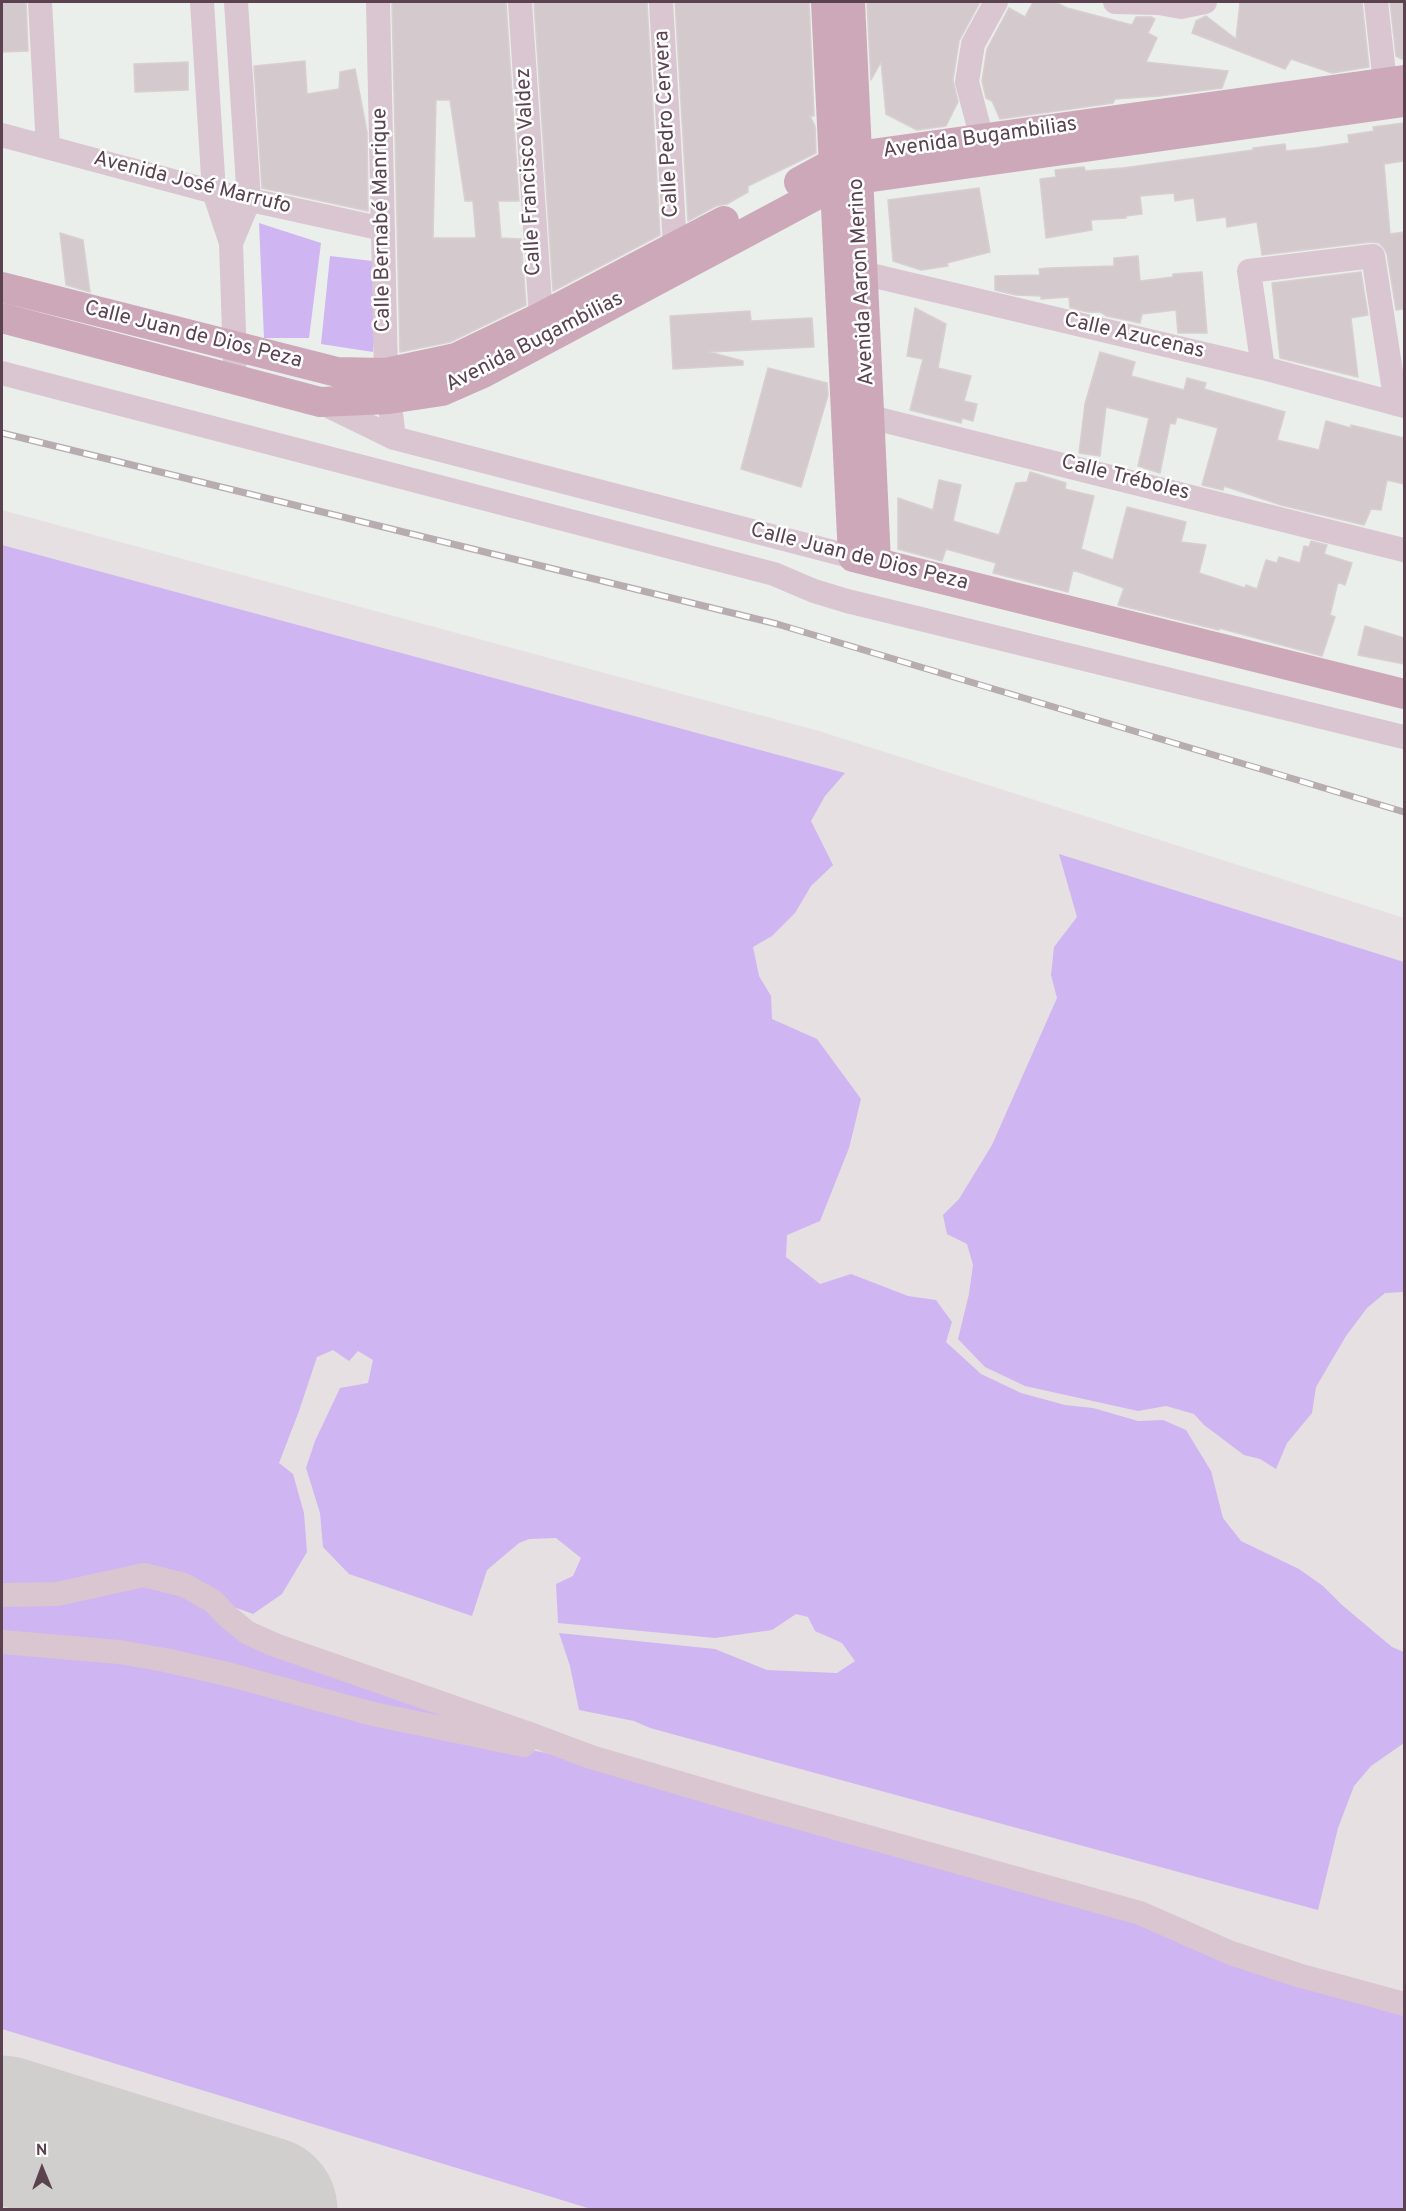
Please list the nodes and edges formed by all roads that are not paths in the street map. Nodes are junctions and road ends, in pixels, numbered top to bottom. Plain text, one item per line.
1 (40, 2) edge
2 (202, 2) edge
3 (236, 2) edge
4 (378, 2) edge
5 (520, 2) edge
6 (662, 2) edge
7 (826, 2) edge
8 (850, 2) edge
9 (996, 2) edge
10 (1115, 2) edge
11 (1205, 2) edge
12 (1376, 2) edge
13 (1393, 93) edge
14 (2, 135) edge
15 (982, 139) junction
16 (48, 147) junction
17 (846, 171) junction
18 (214, 192) junction
19 (249, 200) junction
20 (383, 229) junction
21 (231, 243) junction
22 (675, 247) junction
23 (862, 273) junction
24 (2, 287) edge
25 (2, 318) edge
26 (541, 330) junction
27 (235, 347) junction
28 (1263, 368) junction
29 (2, 373) edge
30 (236, 380) junction
31 (388, 386) junction
32 (320, 402) junction
33 (1400, 405) edge
34 (857, 413) junction
35 (394, 438) junction
36 (1404, 550) edge
37 (864, 560) junction
38 (1404, 694) edge
39 (1404, 737) edge
40 (2, 1595) edge
41 (2, 1642) edge
42 (591, 1757) junction
43 (1404, 2004) edge

1 - 16 street
2 - 18 street
3 - 19 street
4 - 20 street, Calle Bernabé Manrique
5 - 26 street, Calle Francisco Valdez
6 - 22 street, Calle Pedro Cervera
7 - 17 main road, Avenida Aaron Merino
8 - 17 main road, Avenida Aaron Merino
9 - 15 street
10 - 11 street
12 - 13 street
13 - 15 main road, Avenida Bugambilias
13 - 17 main road, Avenida Bugambilias
14 - 16 street, Avenida José Marrufo
15 - 17 main road, Avenida Bugambilias
16 - 18 street, Avenida José Marrufo
17 - 22 main road, Avenida Bugambilias
17 - 23 main road, Avenida Aaron Merino
17 - 26 main road, Avenida Bugambilias
17 - 34 main road, Avenida Aaron Merino
18 - 19 street, Avenida José Marrufo
18 - 21 street
19 - 20 street, Avenida José Marrufo
19 - 21 street
20 - 31 street, Calle Bernabé Manrique
21 - 27 street
22 - 26 main road, Avenida Bugambilias
23 - 28 street, Calle Azucenas
23 - 34 main road, Avenida Aaron Merino
24 - 27 main road, Calle Juan de Dios Peza
25 - 30 main road, Calle Juan de Dios Peza
26 - 31 main road, Avenida Bugambilias
27 - 30 street
27 - 31 main road, Calle Juan de Dios Peza
28 - 33 street, Calle Azucenas
28 - 33 street
29 - 39 street
30 - 32 main road, Calle Juan de Dios Peza
31 - 32 main road, Calle Juan de Dios Peza
31 - 35 street, Calle Bernabé Manrique
32 - 35 street, Calle Juan de Dios Peza
34 - 36 street, Calle Tréboles
34 - 37 main road, Avenida Aaron Merino
35 - 37 street, Calle Juan de Dios Peza
37 - 38 main road, Calle Juan de Dios Peza
40 - 42 street
41 - 42 street
42 - 43 street

